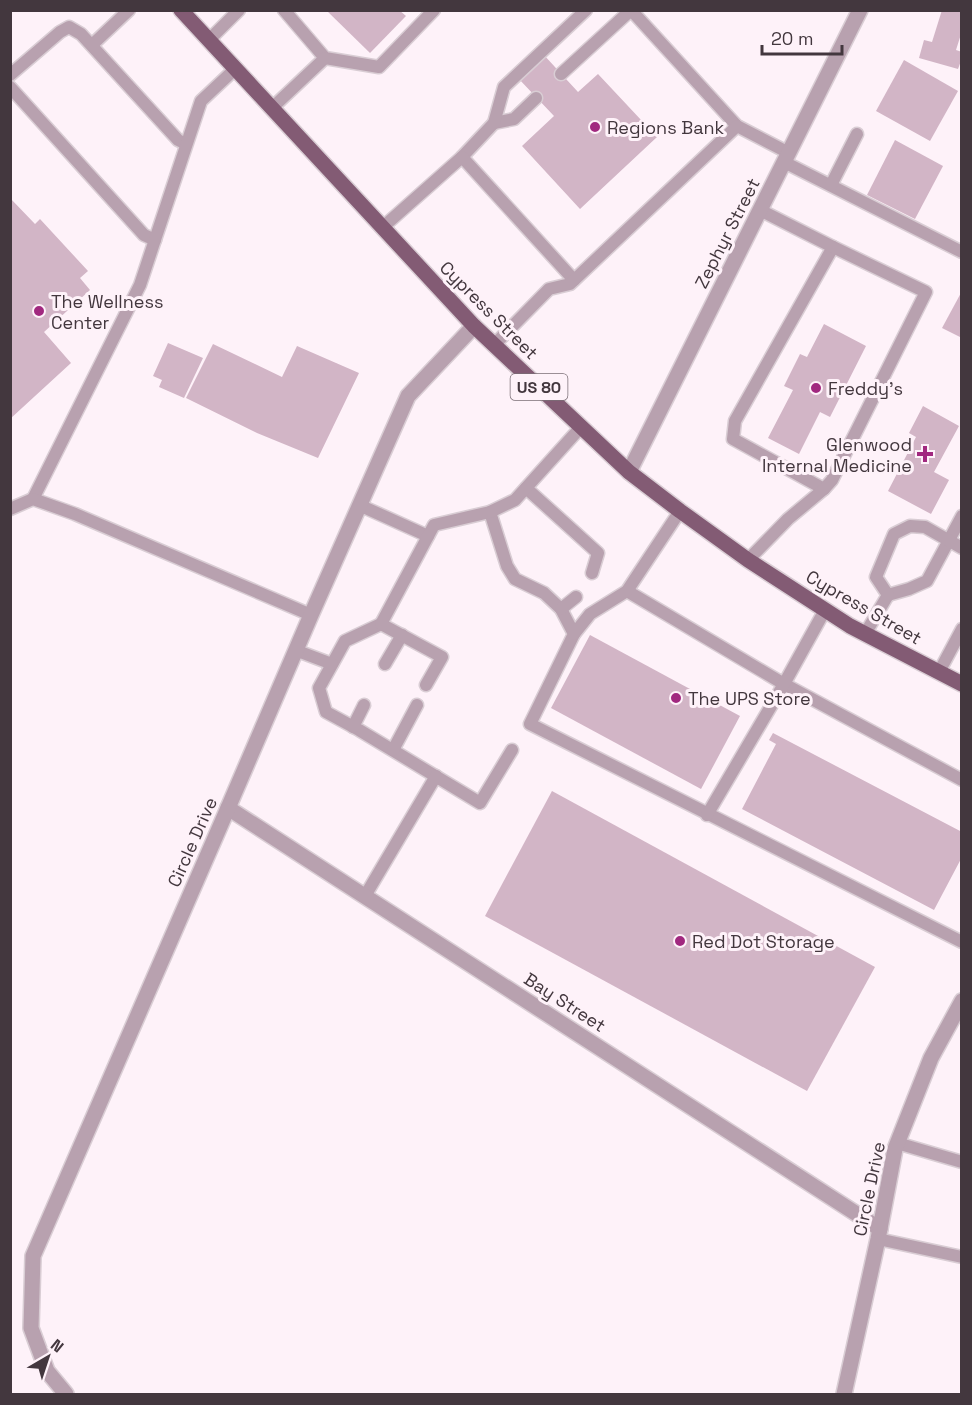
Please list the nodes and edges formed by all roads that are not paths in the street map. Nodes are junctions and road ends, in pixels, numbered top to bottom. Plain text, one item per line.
1 (129, 10) edge
2 (181, 10) edge
3 (239, 10) edge
4 (284, 10) edge
5 (434, 10) edge
6 (586, 10) edge
7 (631, 10) edge
8 (860, 11) edge
9 (209, 40) junction
10 (92, 45) junction
11 (326, 58) junction
12 (235, 69) junction
13 (561, 74) dead end
14 (10, 75) edge
15 (10, 87) edge
16 (536, 98) dead end
17 (272, 108) junction
18 (494, 123) junction
19 (737, 126) junction
20 (856, 135) dead end
21 (186, 144) junction
22 (462, 157) junction
23 (787, 158) junction
24 (831, 185) junction
25 (760, 210) junction
26 (383, 227) junction
27 (155, 240) junction
28 (833, 248) junction
29 (962, 252) edge
30 (574, 280) junction
31 (474, 326) junction
32 (494, 345) junction
33 (581, 427) junction
34 (629, 472) junction
35 (526, 488) junction
36 (824, 489) junction
37 (33, 499) junction
38 (359, 505) junction
39 (10, 509) edge
40 (680, 511) junction
41 (490, 512) junction
42 (962, 516) edge
43 (428, 536) junction
44 (948, 541) junction
45 (962, 548) edge
46 (748, 560) junction
47 (592, 573) dead end
48 (627, 591) junction
49 (888, 595) junction
50 (576, 597) dead end
51 (561, 609) junction
52 (825, 610) junction
53 (311, 615) junction
54 (381, 624) junction
55 (962, 629) edge
56 (574, 634) junction
57 (865, 634) junction
58 (402, 635) junction
59 (296, 650) junction
60 (332, 664) junction
61 (385, 664) dead end
62 (939, 672) junction
63 (784, 684) junction
64 (962, 684) edge
65 (426, 685) dead end
66 (364, 705) dead end
67 (417, 705) dead end
68 (353, 727) junction
69 (393, 750) junction
70 (512, 750) dead end
71 (436, 776) junction
72 (962, 780) edge
73 (228, 808) junction
74 (707, 815) junction
75 (365, 896) junction
76 (962, 942) edge
77 (962, 1001) edge
78 (897, 1143) junction
79 (962, 1162) edge
80 (879, 1234) junction
81 (962, 1257) edge
82 (66, 1395) edge
83 (844, 1395) edge

1 - 10 lane
2 - 9 main road, Cypress Street / US 80
3 - 9 lane
4 - 11 lane
5 - 11 lane
6 - 18 lane
7 - 13 lane
7 - 19 lane
8 - 23 street, Zephyr Street
9 - 12 main road, Cypress Street / US 80
10 - 14 lane
10 - 21 lane
11 - 17 lane
12 - 17 main road, Cypress Street / US 80
12 - 21 lane
15 - 27 lane
16 - 18 lane
17 - 26 main road, Cypress Street / US 80
18 - 22 lane
19 - 23 lane
19 - 30 lane
20 - 24 lane
21 - 27 lane
22 - 26 lane
22 - 30 lane
23 - 24 lane
23 - 25 street, Zephyr Street
24 - 29 lane
25 - 28 lane
25 - 34 street, Zephyr Street
26 - 31 main road, Cypress Street / US 80
27 - 37 lane
28 - 36 lane
28 - 36 lane
30 - 32 lane
31 - 32 main road, Cypress Street / US 80
31 - 38 street, Circle Drive
32 - 33 main road, Cypress Street / US 80
33 - 34 main road, Cypress Street / US 80
33 - 35 lane
34 - 40 main road, Cypress Street / US 80
35 - 41 lane
35 - 47 lane
36 - 46 lane
37 - 39 lane
37 - 53 lane
38 - 43 lane
38 - 53 street, Circle Drive
40 - 46 main road, Cypress Street / US 80
40 - 48 lane
41 - 43 lane
41 - 51 lane
42 - 44 lane
43 - 54 lane
44 - 45 lane
44 - 49 lane
44 - 49 lane
46 - 52 main road, Cypress Street / US 80
48 - 56 lane
48 - 63 lane
49 - 57 lane
50 - 51 lane
51 - 56 lane
52 - 57 main road, Cypress Street / US 80
52 - 63 lane
53 - 59 street, Circle Drive
54 - 58 lane
54 - 60 lane
55 - 62 lane
56 - 74 lane
57 - 62 main road, Cypress Street / US 80
58 - 61 lane
58 - 65 lane
59 - 60 lane
59 - 73 street, Circle Drive
60 - 68 lane
62 - 64 main road, Cypress Street / US 80
63 - 72 lane
63 - 74 lane
66 - 68 lane
67 - 69 lane
68 - 69 lane
69 - 71 lane
70 - 71 lane
71 - 75 lane
73 - 75 street, Bay Street
73 - 82 street, Circle Drive
74 - 76 lane
75 - 80 street, Bay Street
77 - 78 street, Circle Drive
78 - 79 lane
78 - 80 street, Circle Drive
80 - 81 lane
80 - 83 street, Circle Drive

